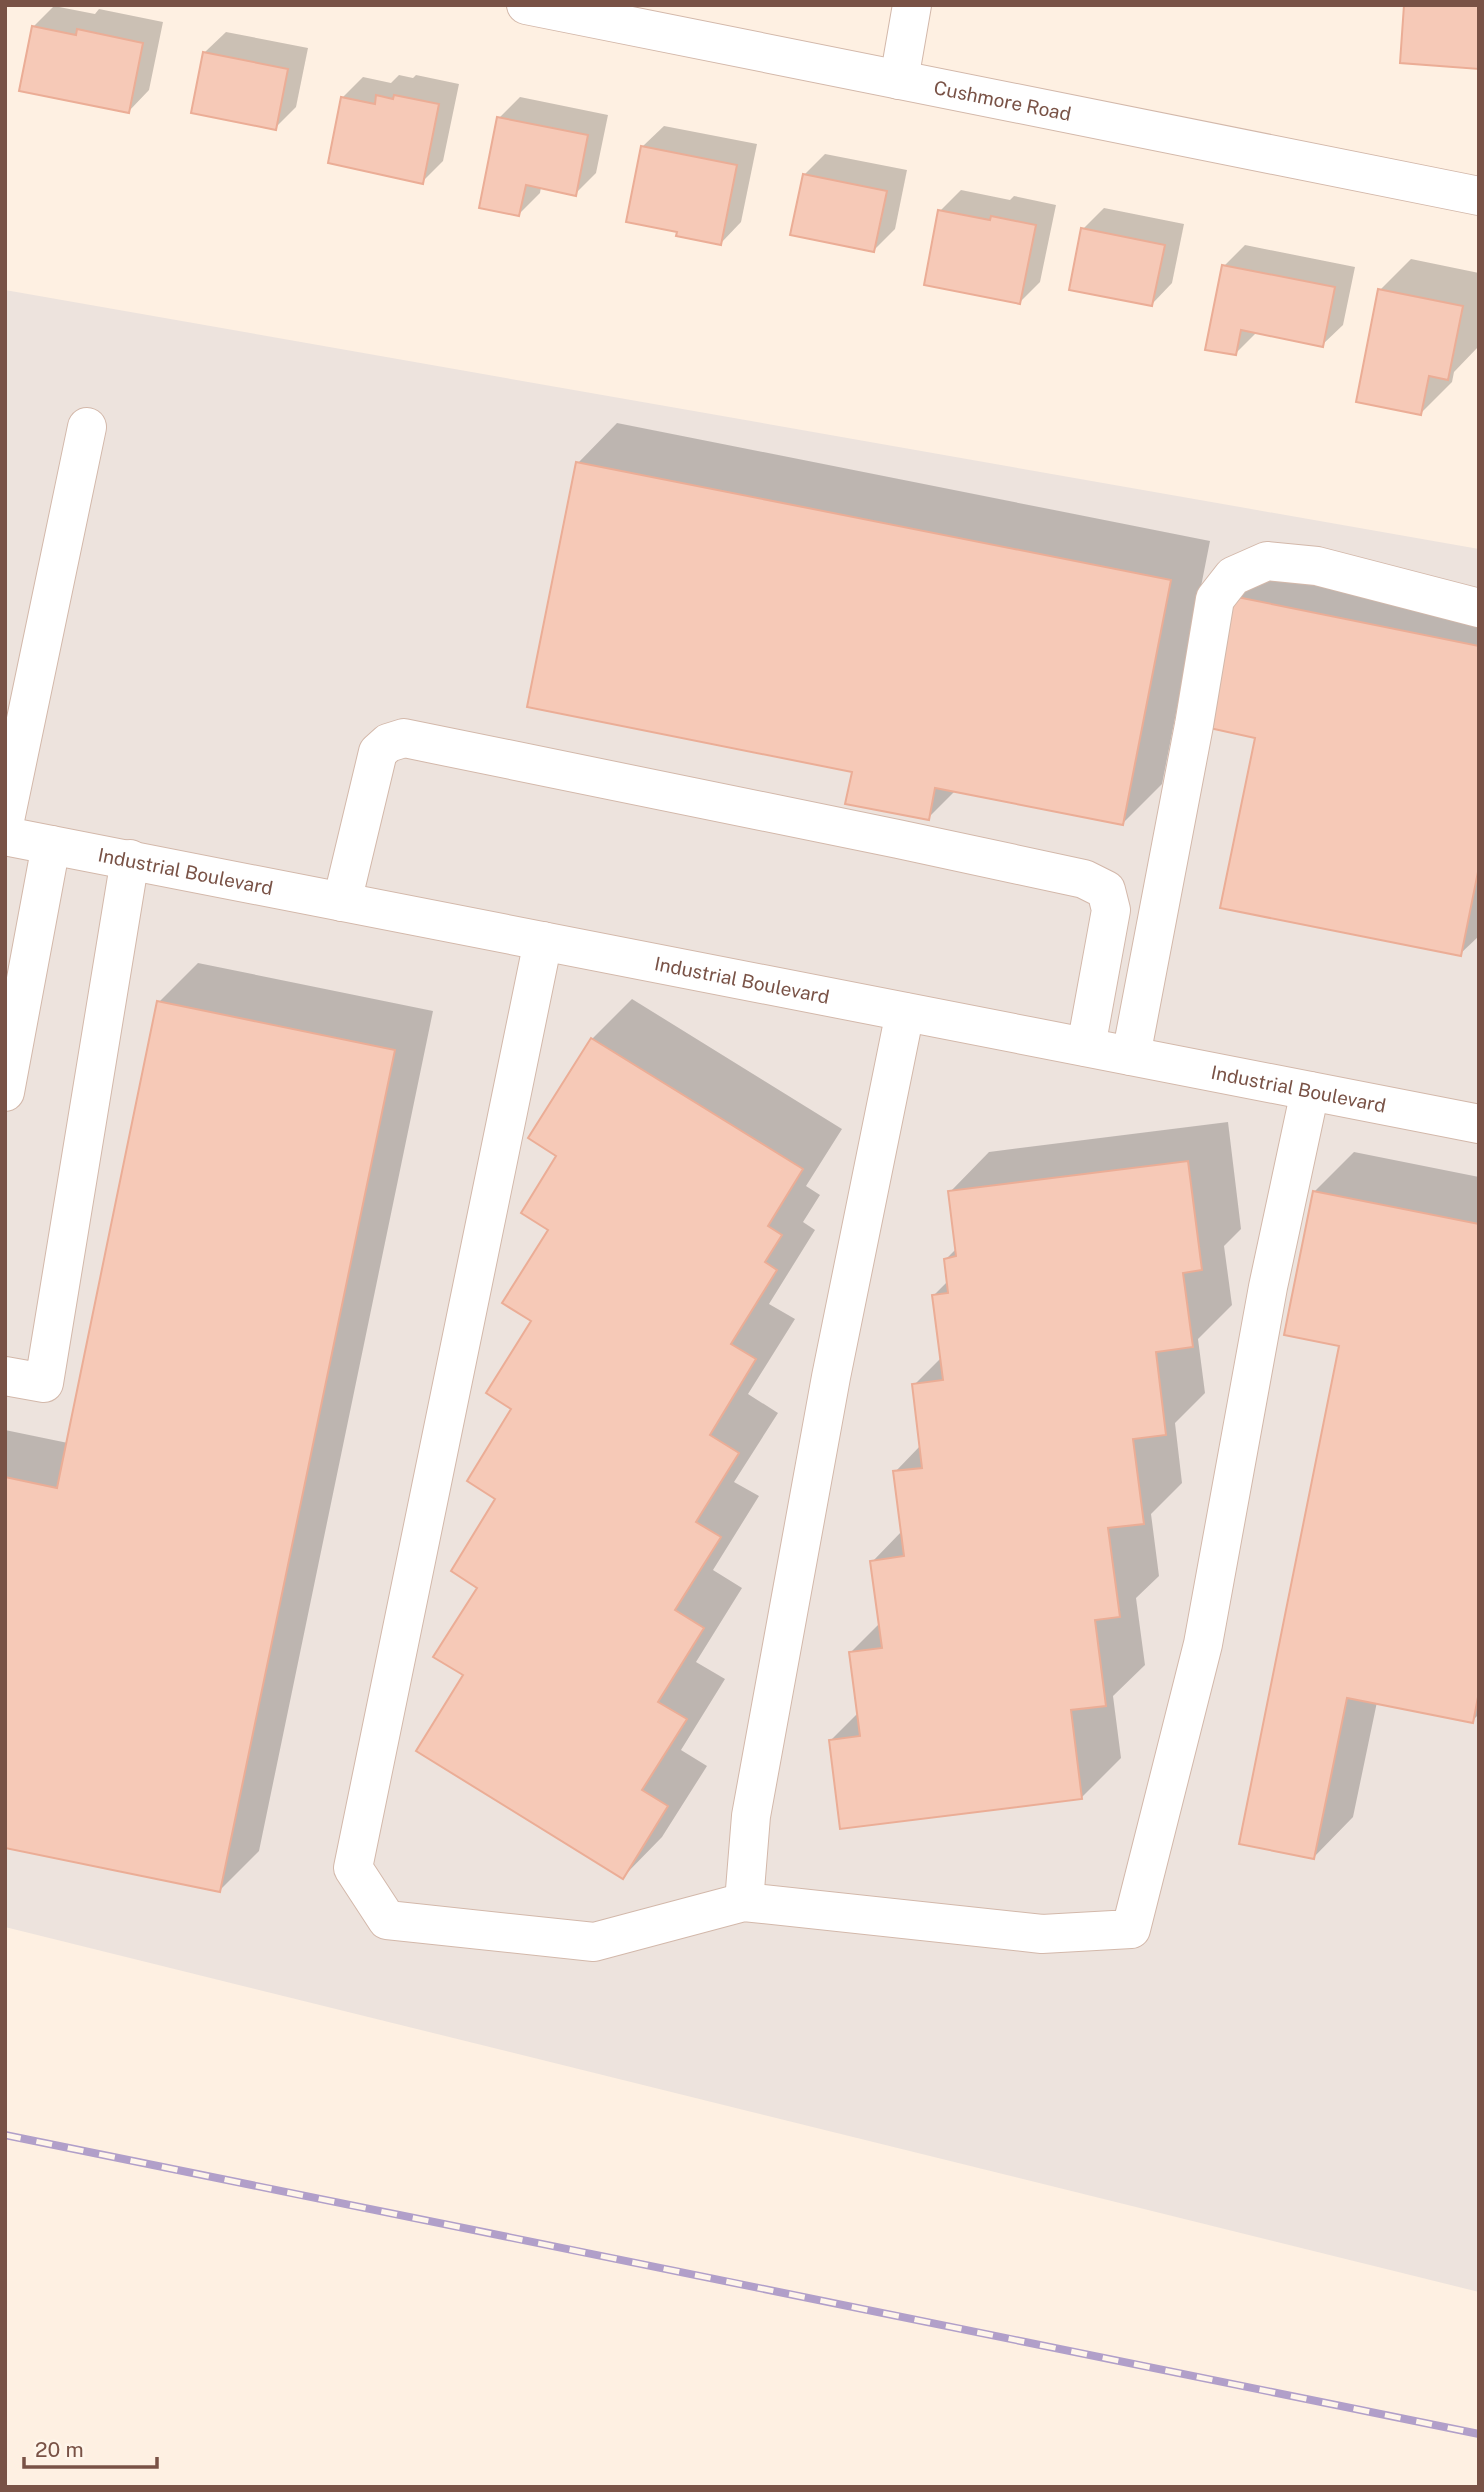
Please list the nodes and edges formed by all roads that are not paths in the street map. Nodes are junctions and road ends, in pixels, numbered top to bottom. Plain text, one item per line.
1 (526, 5) edge
2 (912, 5) edge
3 (899, 80) junction
4 (1479, 196) edge
5 (87, 427) dead end
6 (1479, 608) edge
7 (5, 820) edge
8 (5, 836) edge
9 (51, 845) junction
10 (130, 859) junction
11 (342, 902) junction
12 (542, 941) junction
13 (905, 1012) junction
14 (1086, 1047) junction
15 (1131, 1056) junction
16 (5, 1091) edge
17 (1310, 1091) junction
18 (1479, 1124) edge
19 (5, 1376) edge
20 (744, 1902) junction

1 - 3 street, Cushmore Road
2 - 3 street
3 - 4 street, Cushmore Road
5 - 7 street
6 - 15 street
8 - 9 street, Industrial Boulevard
9 - 10 street, Industrial Boulevard
9 - 16 street
10 - 11 street, Industrial Boulevard
10 - 19 street
11 - 12 street, Industrial Boulevard
11 - 14 street
12 - 13 street, Industrial Boulevard
12 - 20 street
13 - 14 street, Industrial Boulevard
13 - 20 street
14 - 15 street, Industrial Boulevard
15 - 17 street, Industrial Boulevard
17 - 18 street, Industrial Boulevard
17 - 20 street

